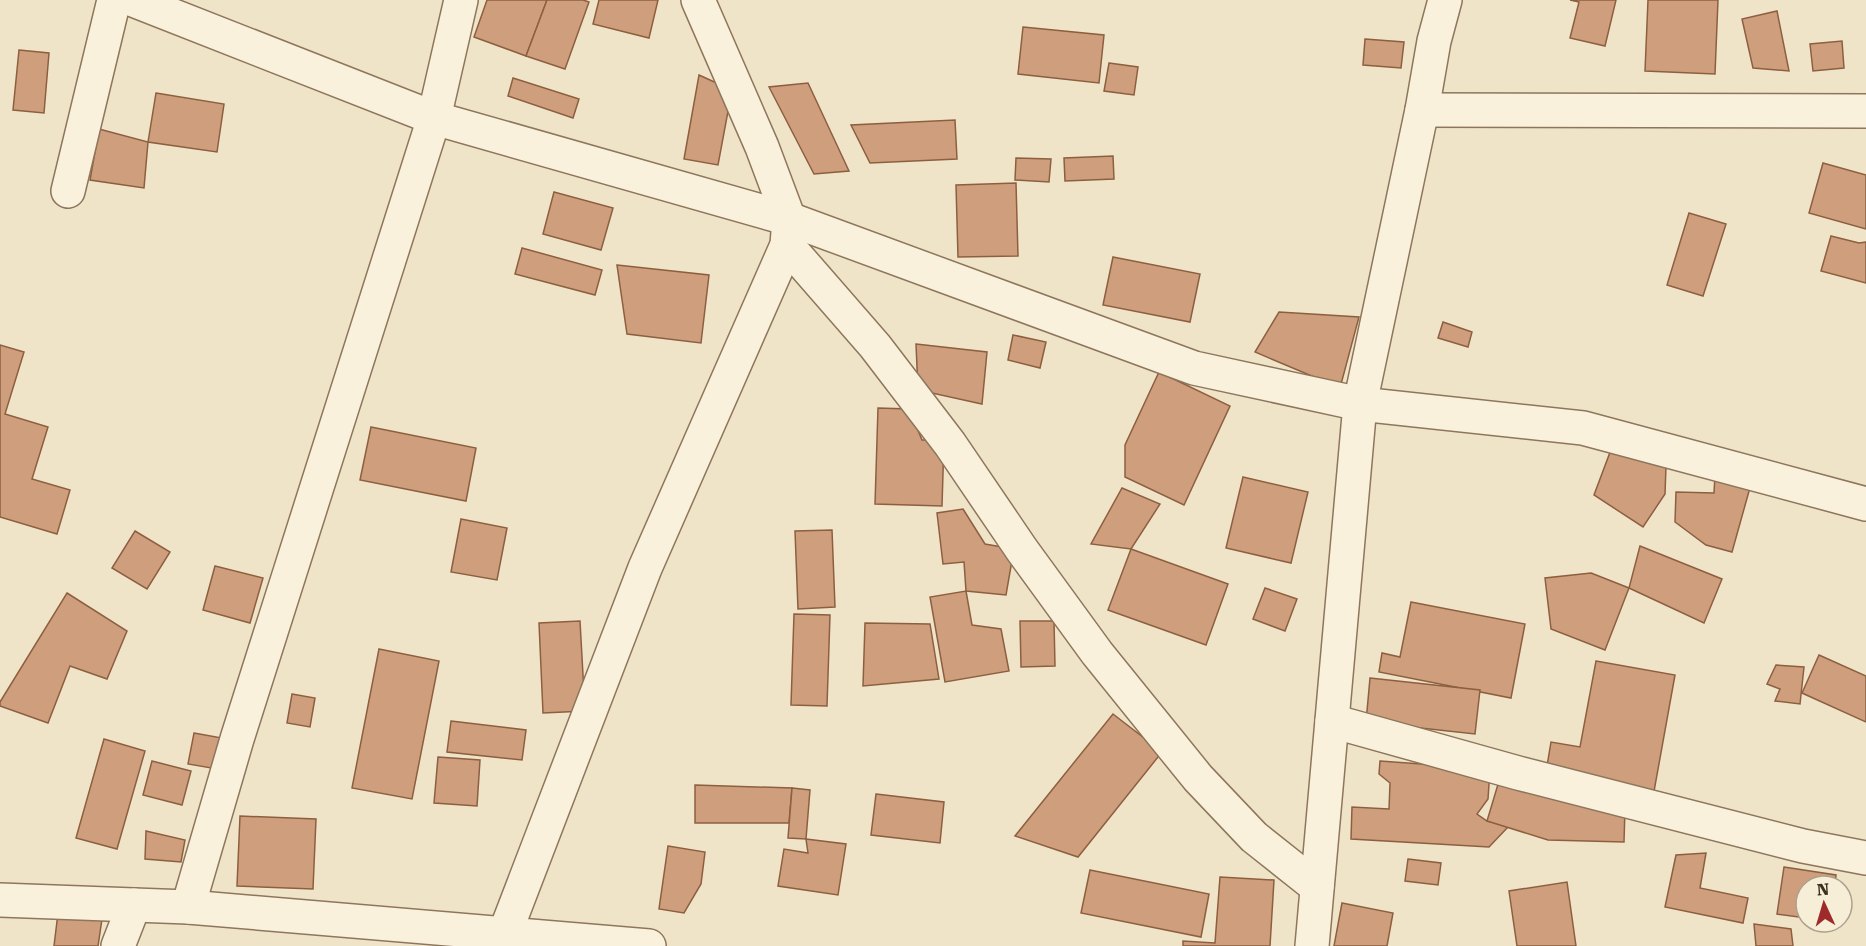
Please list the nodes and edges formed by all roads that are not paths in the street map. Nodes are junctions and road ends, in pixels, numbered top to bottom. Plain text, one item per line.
1 (114, 0) edge
2 (133, 0) edge
3 (461, 0) edge
4 (698, 0) edge
5 (1445, 0) edge
6 (1422, 110) junction
7 (1866, 111) edge
8 (434, 118) junction
9 (68, 191) dead end
10 (788, 232) junction
11 (1360, 404) junction
12 (1866, 504) edge
13 (1332, 721) junction
14 (1866, 858) edge
15 (1317, 887) junction
16 (0, 900) edge
17 (134, 905) junction
18 (188, 907) junction
19 (506, 940) edge
20 (118, 946) edge
21 (649, 946) edge
22 (1312, 946) edge

1 - 9 street
2 - 8 street
3 - 8 street
4 - 10 street
5 - 6 street
6 - 7 street
6 - 11 street
8 - 10 street
8 - 18 street
10 - 11 street
10 - 15 street
10 - 19 street
11 - 12 street
11 - 13 street
13 - 14 street
13 - 15 street
15 - 22 street
16 - 17 street
17 - 18 street
17 - 20 street
18 - 19 street
19 - 21 street

